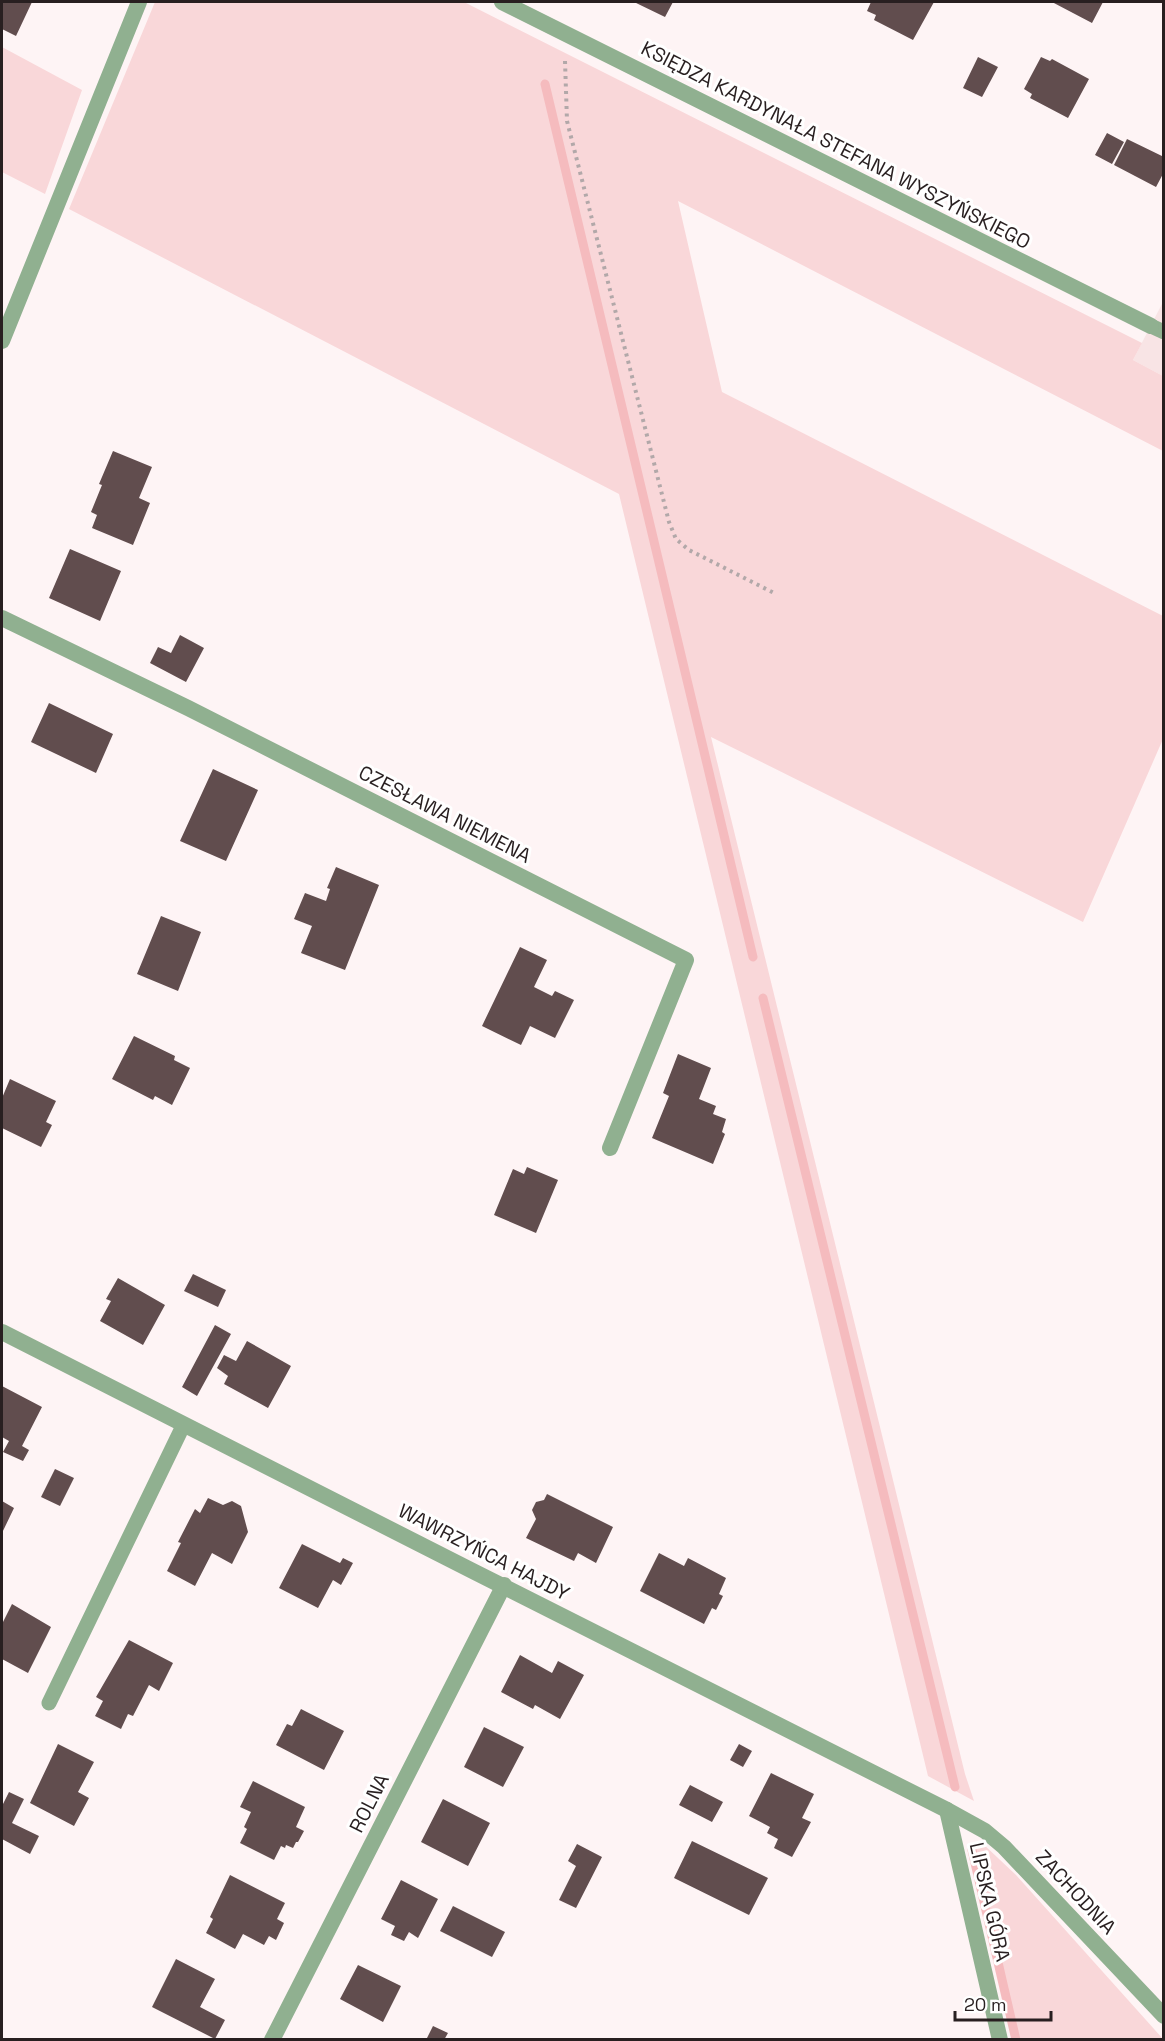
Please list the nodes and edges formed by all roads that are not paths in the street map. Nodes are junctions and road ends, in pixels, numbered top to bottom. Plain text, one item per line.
1 (139, 2) edge
2 (502, 2) edge
3 (1157, 329) edge
4 (2, 341) edge
5 (2, 618) edge
6 (610, 1148) dead end
7 (2, 1332) edge
8 (183, 1426) junction
9 (504, 1585) junction
10 (49, 1703) dead end
11 (947, 1810) junction
12 (1164, 2016) edge
13 (272, 2040) edge
14 (1000, 2040) edge

1 - 4 street
2 - 3 street, KSIĘDZA KARDYNAŁA STEFANA WYSZYŃSKIEGO
5 - 6 street, CZESŁAWA NIEMENA
7 - 8 street, WAWRZYŃCA HAJDY
8 - 9 street, WAWRZYŃCA HAJDY
8 - 10 lane
9 - 11 street, WAWRZYŃCA HAJDY
9 - 13 street, ROLNA
11 - 12 street, ZACHODNIA
11 - 14 street, LIPSKA GÓRA

